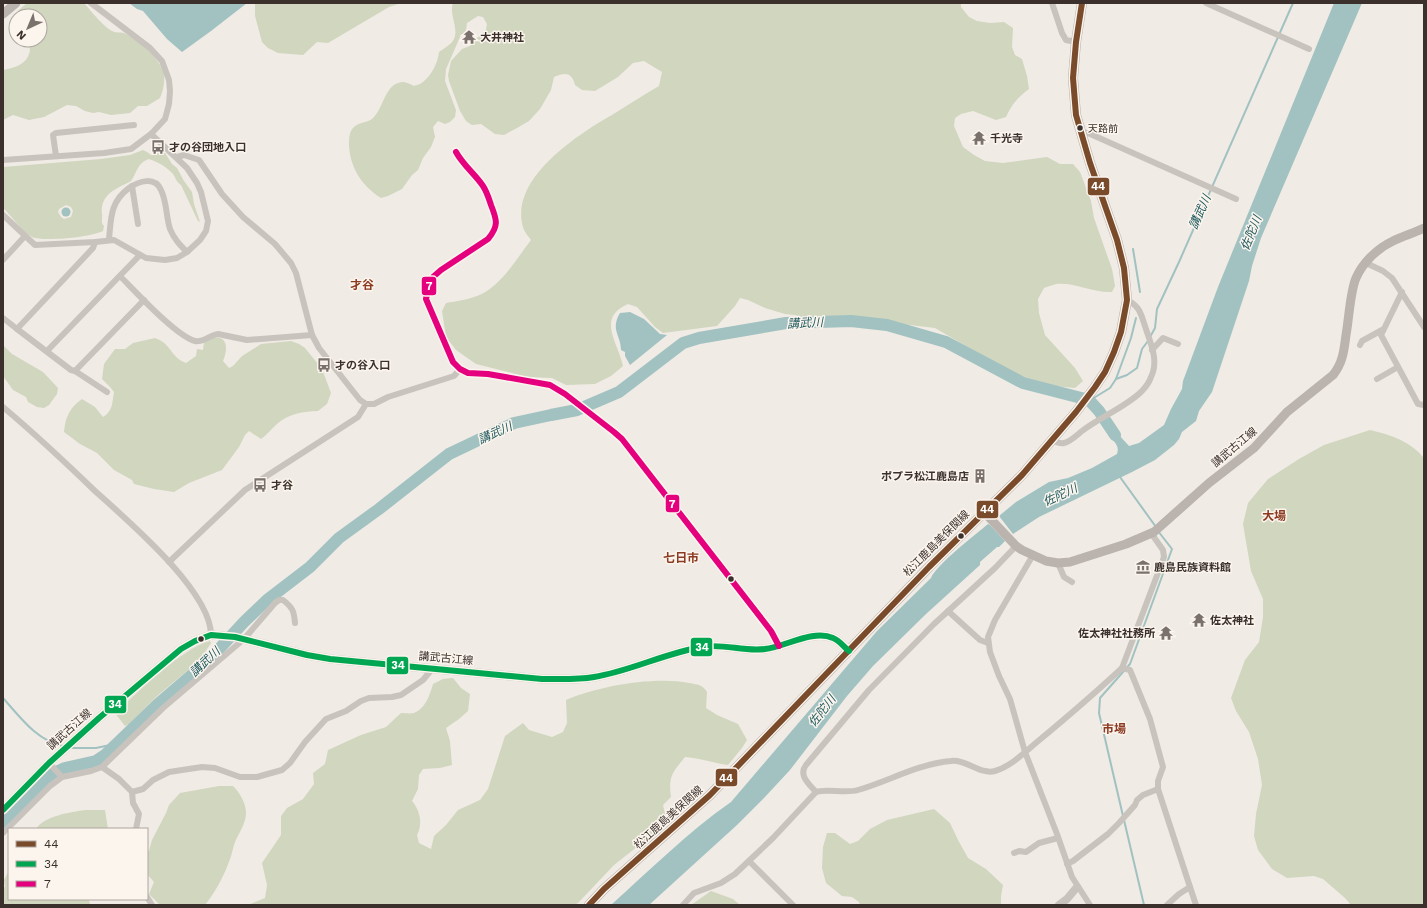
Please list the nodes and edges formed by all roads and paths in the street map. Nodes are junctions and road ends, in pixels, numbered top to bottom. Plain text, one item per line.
1 (16, 3) edge
2 (91, 3) edge
3 (1052, 3) edge
4 (1082, 3) edge
5 (1206, 3) edge
6 (3, 14) edge
7 (1076, 42) junction
8 (1309, 49) dead end
9 (134, 125) dead end
10 (1080, 132) junction
11 (151, 134) junction
12 (456, 152) dead end
13 (56, 156) junction
14 (177, 157) junction
15 (3, 160) edge
16 (132, 186) junction
17 (1236, 198) dead end
18 (3, 215) edge
19 (138, 224) dead end
20 (1424, 228) edge
21 (25, 236) junction
22 (109, 240) junction
23 (95, 242) junction
24 (187, 252) junction
25 (140, 255) junction
26 (3, 260) edge
27 (1366, 263) junction
28 (120, 276) junction
29 (1402, 292) junction
30 (144, 300) junction
31 (1127, 300) junction
32 (3, 318) edge
33 (1424, 327) edge
34 (17, 329) junction
35 (1382, 330) junction
36 (312, 335) junction
37 (1178, 344) dead end
38 (1360, 345) dead end
39 (1152, 350) junction
40 (47, 351) junction
41 (1398, 367) junction
42 (460, 369) junction
43 (75, 371) junction
44 (1377, 379) dead end
45 (107, 392) dead end
46 (366, 404) junction
47 (1424, 405) edge
48 (3, 407) edge
49 (1052, 440) junction
50 (988, 515) junction
51 (1155, 531) junction
52 (1012, 543) junction
53 (1033, 555) junction
54 (169, 562) junction
55 (1058, 563) junction
56 (1072, 582) dead end
57 (948, 611) junction
58 (295, 623) dead end
59 (215, 635) junction
60 (243, 638) junction
61 (988, 643) junction
62 (779, 646) junction
63 (849, 651) junction
64 (432, 669) junction
65 (1125, 669) junction
66 (1025, 752) junction
67 (52, 766) junction
68 (102, 767) junction
69 (61, 776) junction
70 (1158, 789) junction
71 (132, 792) junction
72 (816, 792) junction
73 (3, 810) edge
74 (136, 828) edge
75 (3, 833) edge
76 (1058, 838) junction
77 (1014, 852) dead end
78 (749, 861) junction
79 (1067, 864) junction
80 (1190, 886) junction
81 (1077, 887) junction
82 (588, 905) edge
83 (683, 905) edge
84 (792, 905) edge
85 (1059, 905) edge
86 (1090, 905) edge
87 (1167, 905) edge
88 (1196, 905) edge

1 - 6 main road
2 - 11 street
3 - 7 street
4 - 7 main road, 松江鹿島美保関線
5 - 8 street
7 - 10 main road, 松江鹿島美保関線
9 - 13 street
10 - 17 street
10 - 31 main road, 松江鹿島美保関線
11 - 13 street
11 - 14 street
12 - 42 street
13 - 15 street
14 - 24 street
14 - 36 street
16 - 19 street
16 - 22 street
16 - 24 street
18 - 21 street
20 - 27 main road, 講武古江線
21 - 23 street
21 - 26 street
22 - 23 street
22 - 25 street
23 - 34 street
24 - 25 street
25 - 28 street
27 - 29 street
27 - 51 main road, 講武古江線
28 - 30 street
28 - 40 street
29 - 33 street
29 - 35 street
30 - 36 street
30 - 43 street
31 - 39 street
31 - 49 main road, 松江鹿島美保関線
32 - 34 street
34 - 40 street
35 - 38 street
35 - 41 street
36 - 46 street
37 - 39 street
39 - 49 street
40 - 43 street
41 - 44 street
41 - 47 street
42 - 46 street
42 - 62 street
43 - 45 street
46 - 54 street
48 - 54 street
49 - 50 main road, 松江鹿島美保関線
50 - 52 main road, 講武古江線
50 - 63 main road, 松江鹿島美保関線
51 - 55 main road, 講武古江線
51 - 65 street
52 - 53 main road, 講武古江線
52 - 57 street
53 - 55 main road, 講武古江線
53 - 61 street
54 - 59 street
55 - 56 street
57 - 61 street
57 - 72 street
58 - 60 street
59 - 60 main road, 講武古江線
59 - 67 main road, 講武古江線
60 - 64 main road, 講武古江線
60 - 68 street
61 - 66 street
62 - 63 main road, 講武古江線
62 - 64 main road, 講武古江線
63 - 82 main road, 松江鹿島美保関線
64 - 71 street
65 - 66 street
65 - 70 street
66 - 72 street
66 - 76 street
67 - 69 street
67 - 73 main road, 講武古江線
68 - 69 street
68 - 71 street
69 - 75 street
70 - 79 street
70 - 80 street
71 - 74 street
72 - 78 street
76 - 77 street
76 - 79 street
78 - 83 street
78 - 84 street
79 - 81 street
80 - 87 street
80 - 88 street
81 - 85 street
81 - 86 street

